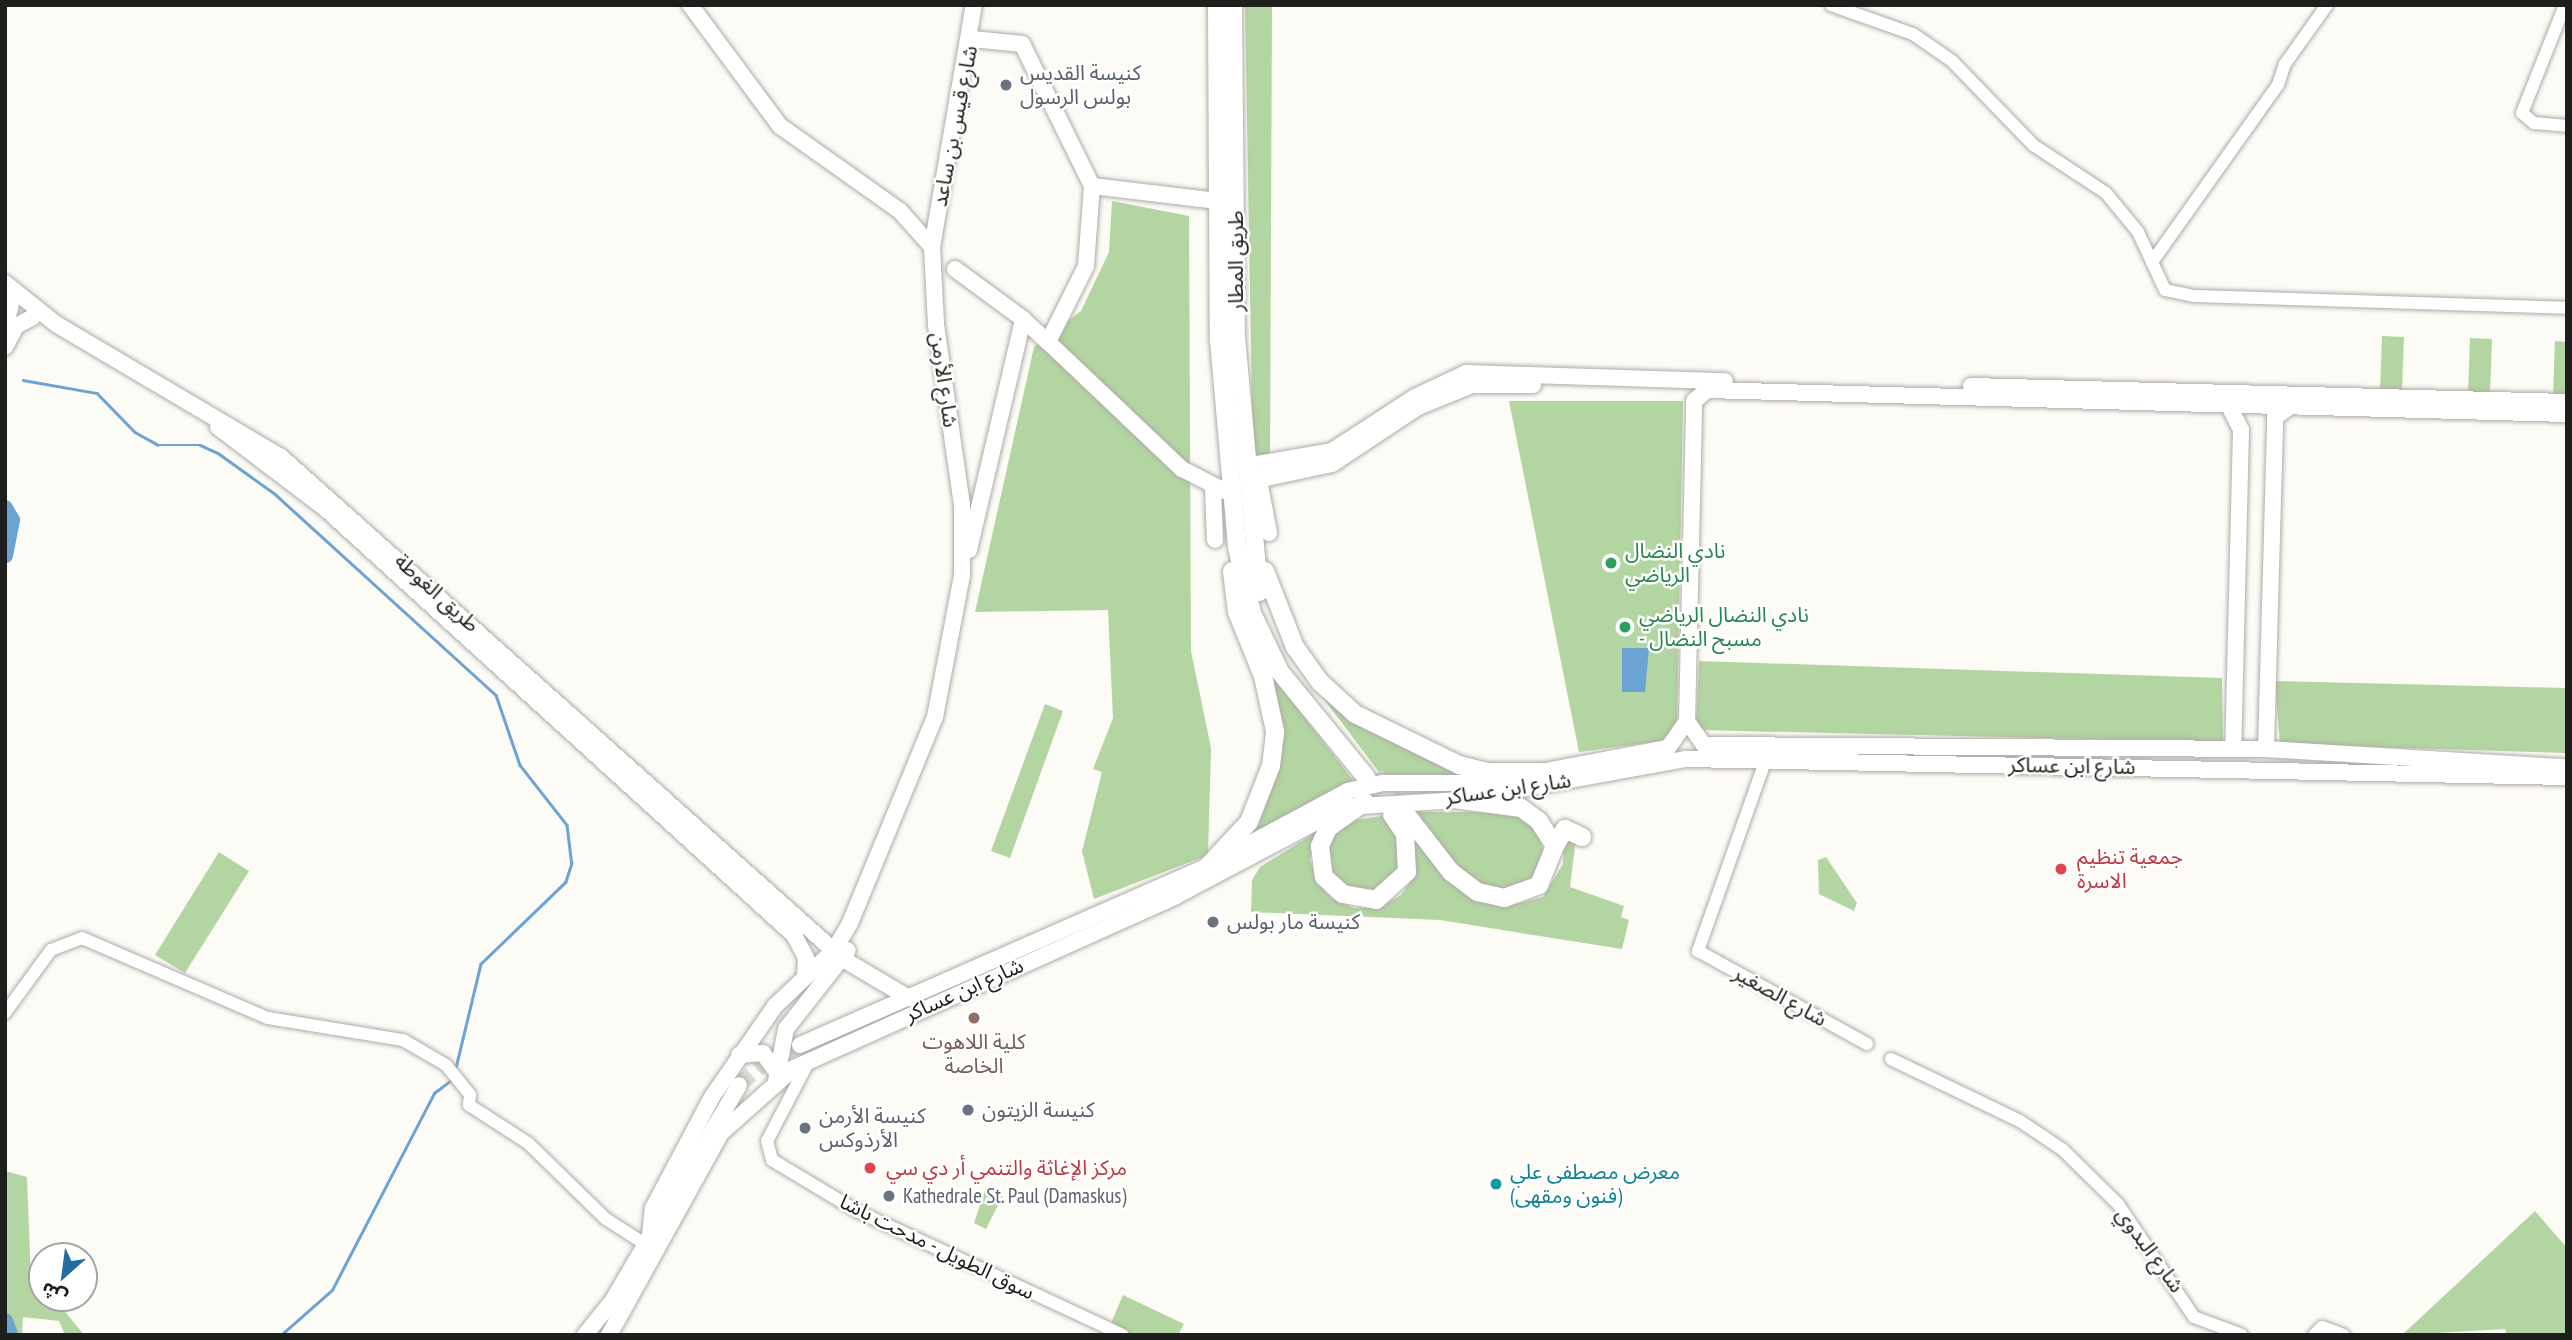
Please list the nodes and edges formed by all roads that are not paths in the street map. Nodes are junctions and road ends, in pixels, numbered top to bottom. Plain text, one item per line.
1 (690, 5) edge
2 (974, 5) edge
3 (1217, 5) edge
4 (1233, 5) edge
5 (1831, 5) edge
6 (2327, 5) edge
7 (2565, 5) edge
8 (972, 39) junction
9 (2567, 126) edge
10 (1092, 186) junction
11 (1218, 201) junction
12 (932, 247) junction
13 (2152, 262) junction
14 (955, 270) dead end
15 (5, 283) edge
16 (9, 298) edge
17 (2567, 308) edge
18 (33, 317) junction
19 (1023, 319) junction
20 (5, 328) edge
21 (1048, 342) junction
22 (5, 347) edge
23 (1695, 401) junction
24 (2567, 402) edge
25 (2228, 404) junction
26 (2291, 405) junction
27 (2567, 414) edge
28 (1251, 476) junction
29 (1221, 491) junction
30 (962, 505) junction
31 (979, 506) junction
32 (1249, 517) junction
33 (1269, 533) dead end
34 (1215, 540) dead end
35 (1237, 547) junction
36 (962, 576) junction
37 (1687, 722) junction
38 (2233, 749) junction
39 (2266, 749) junction
40 (1766, 759) junction
41 (2567, 767) edge
42 (1542, 772) junction
43 (2567, 777) edge
44 (1460, 800) junction
45 (1365, 802) junction
46 (1582, 837) dead end
47 (1555, 846) junction
48 (1208, 866) junction
49 (839, 955) junction
50 (805, 977) junction
51 (909, 998) junction
52 (5, 1013) edge
53 (1867, 1044) dead end
54 (805, 1051) junction
55 (739, 1055) junction
56 (1891, 1059) dead end
57 (775, 1075) junction
58 (739, 1085) tunnel mouth
59 (777, 1115) junction
60 (648, 1240) junction
61 (585, 1335) edge
62 (609, 1335) edge
63 (1123, 1335) edge
64 (2242, 1335) edge
65 (2314, 1335) edge
66 (2344, 1335) edge

1 - 12 main road
2 - 8 main road, شارع قيس بن ساعد
3 - 11 highway, طريق المطار
4 - 28 highway, طريق المطار
5 - 13 street
6 - 13 street
7 - 9 street
8 - 10 main road
8 - 12 main road, شارع قيس بن ساعد
10 - 11 main road
10 - 21 main road
11 - 29 highway, طريق المطار
12 - 30 main road, شارع الأرمن
13 - 17 street
14 - 19 main road
15 - 49 main road, طريق الغوطة
16 - 18 main road
16 - 20 main road
18 - 22 main road
18 - 50 main road
19 - 21 main road
19 - 31 main road
21 - 29 main road
23 - 25 main road
23 - 28 main road
23 - 37 main road
24 - 28 main road
25 - 26 main road
25 - 38 main road
26 - 27 main road
26 - 39 main road
28 - 32 highway, طريق المطار
28 - 33 main road
29 - 34 main road
29 - 35 highway, طريق المطار
30 - 31 main road
30 - 36 main road, شارع الأرمن
31 - 36 main road
32 - 35 highway
32 - 42 highway
35 - 48 highway
36 - 49 main road, شارع الأرمن
37 - 38 main road, شارع ابن عساكر
37 - 42 main road, شارع ابن عساكر
38 - 39 main road, شارع ابن عساكر
39 - 41 main road, شارع ابن عساكر
40 - 43 main road, شارع ابن عساكر
40 - 44 main road, شارع ابن عساكر
40 - 53 street, شارع الصغير
42 - 48 main road, شارع ابن عساكر
44 - 45 main road, شارع ابن عساكر
44 - 47 highway
45 - 47 highway
45 - 54 main road, شارع ابن عساكر
46 - 47 highway
48 - 51 main road, شارع ابن عساكر
49 - 50 main road
49 - 51 main road, طريق الغوطة
49 - 57 main road
50 - 55 main road
51 - 54 main road, شارع ابن عساكر
52 - 60 street
54 - 57 main road, شارع ابن عساكر
54 - 59 street
55 - 57 main road
55 - 60 main road
56 - 64 street, شارع البدوي
57 - 59 street
57 - 62 main road, شارع ابن عساكر
58 - 60 main road
59 - 63 street, سوق الطويل - مدحت باشا
60 - 61 main road
65 - 66 street

